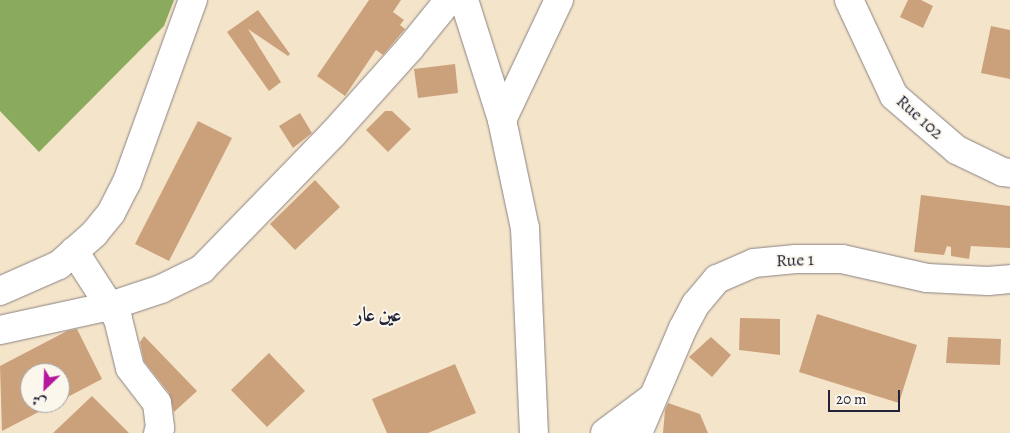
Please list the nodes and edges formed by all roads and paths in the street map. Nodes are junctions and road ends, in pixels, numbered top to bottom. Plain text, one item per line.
1 (193, 0) edge
2 (449, 0) edge
3 (464, 0) edge
4 (559, 0) edge
5 (849, 0) edge
6 (502, 120) junction
7 (1010, 173) edge
8 (74, 251) junction
9 (1010, 279) edge
10 (0, 291) edge
11 (110, 306) junction
12 (0, 330) edge
13 (653, 397) junction
14 (158, 433) edge
15 (534, 433) edge
16 (606, 433) edge
17 (638, 433) edge

1 - 8 street
2 - 11 street
3 - 6 street
4 - 6 street
5 - 7 street, Rue 102
6 - 15 street
8 - 10 street
8 - 11 street
9 - 13 street, Rue 1
11 - 12 street
11 - 14 street
13 - 16 street
13 - 17 street, Rue 1

